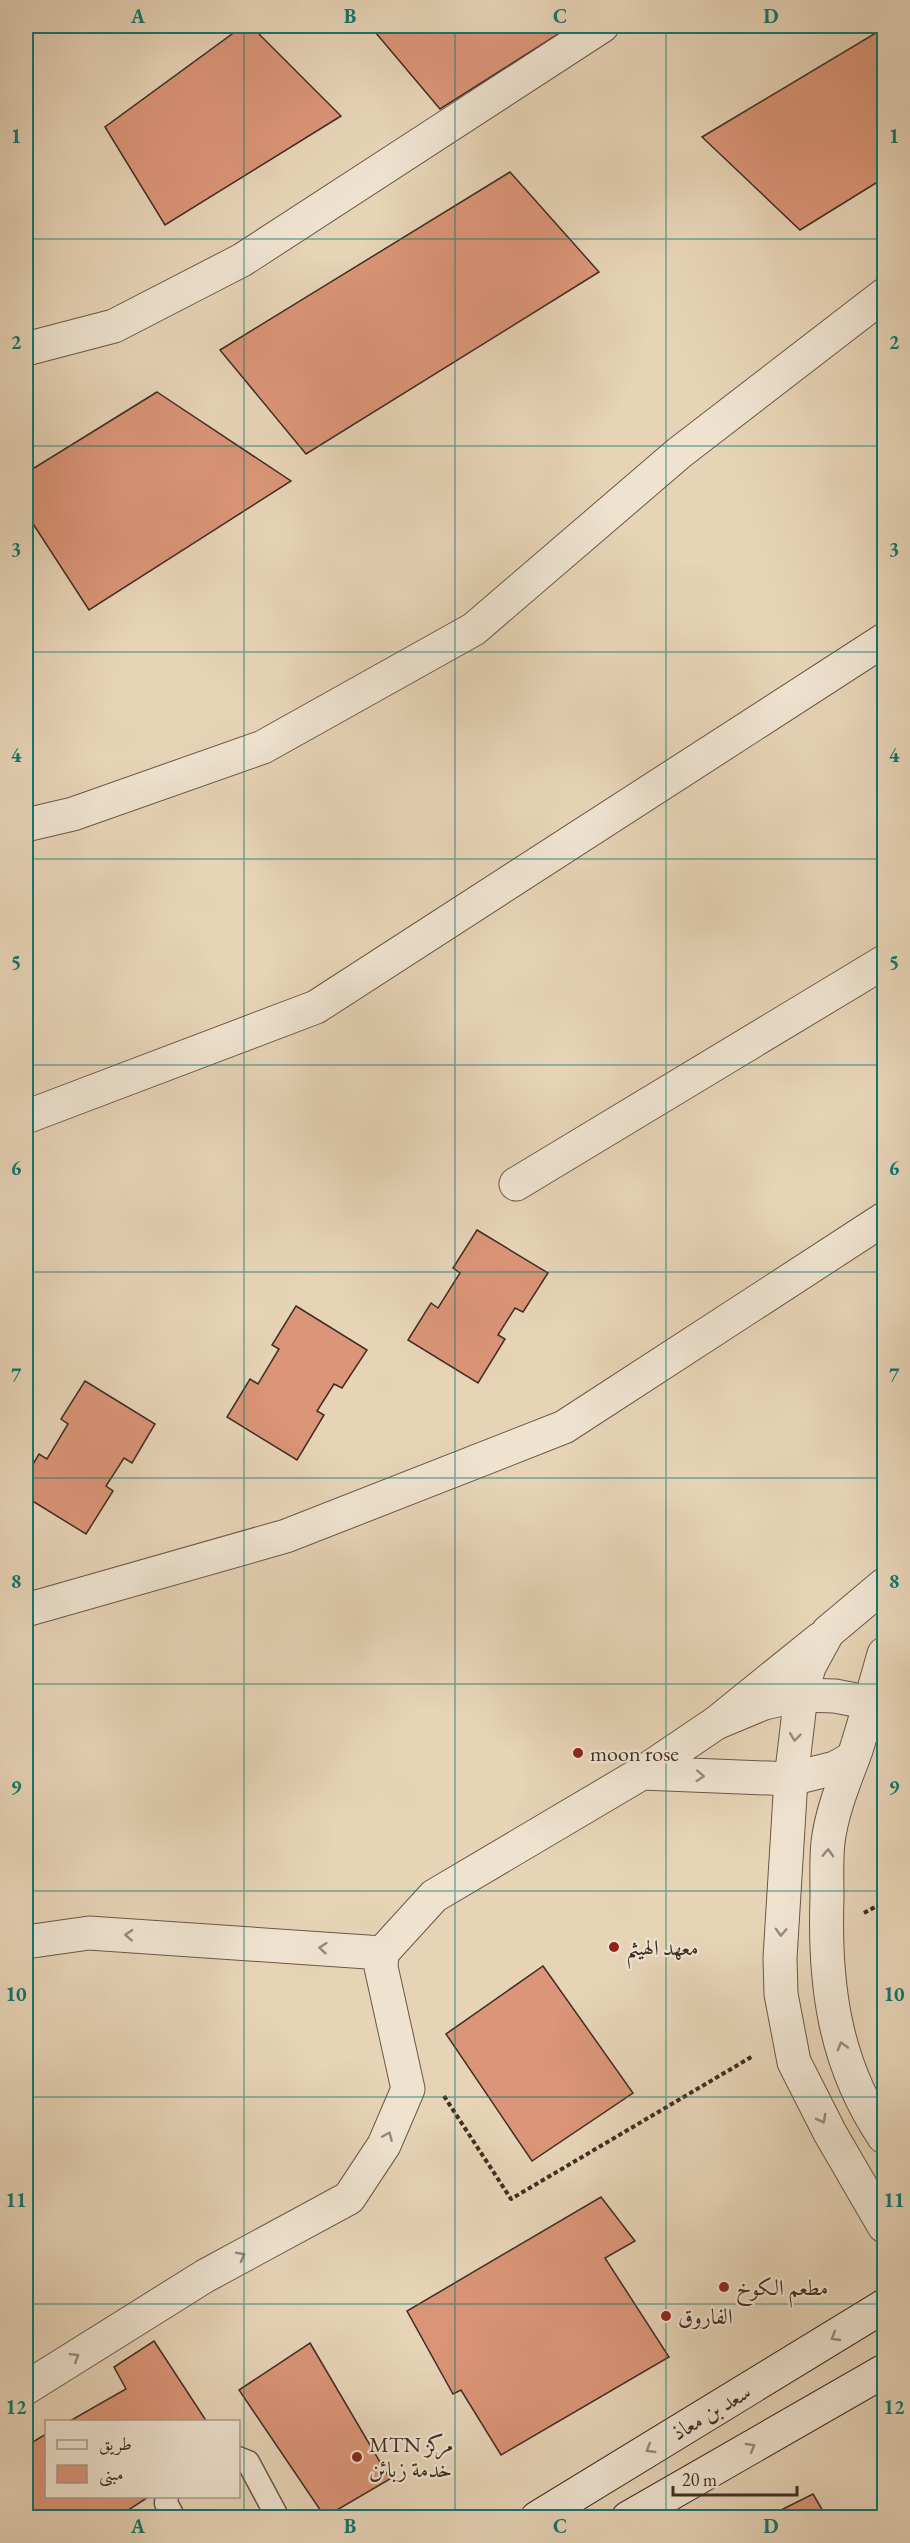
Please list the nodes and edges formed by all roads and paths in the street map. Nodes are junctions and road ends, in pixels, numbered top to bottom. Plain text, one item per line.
1 (602, 26) edge
2 (885, 295) edge
3 (26, 349) edge
4 (885, 640) edge
5 (26, 825) edge
6 (885, 962) edge
7 (26, 1118) edge
8 (516, 1184) dead end
9 (885, 1219) edge
10 (885, 1585) edge
11 (26, 1610) edge
12 (828, 1632) junction
13 (885, 1654) edge
14 (801, 1695) junction
15 (878, 1706) edge
16 (716, 1723) junction
17 (853, 1758) junction
18 (642, 1773) junction
19 (791, 1779) junction
20 (26, 1942) edge
21 (382, 1953) junction
22 (787, 2036) junction
23 (440, 2090) dead end
24 (885, 2137) edge
25 (885, 2226) edge
26 (885, 2307) edge
27 (885, 2371) edge
28 (26, 2388) edge
29 (240, 2459) edge
30 (167, 2498) edge
31 (174, 2517) edge
32 (278, 2517) edge
33 (537, 2517) edge
34 (628, 2517) edge

1 - 3 street
2 - 5 street
4 - 7 street
6 - 8 street
9 - 11 street
10 - 12 street
12 - 14 street
12 - 16 street
13 - 15 street
14 - 15 street
14 - 16 street
14 -> 19 street
15 - 17 street
16 - 18 street
17 - 19 street
24 -> 17 street
18 -> 19 street
18 - 21 street
19 -> 22 street
21 -> 20 street
28 -> 21 street
22 - 23 path
22 -> 25 street
26 -> 33 street, سعد بن معاذ
34 -> 27 street
29 - 32 lane
30 - 31 lane

